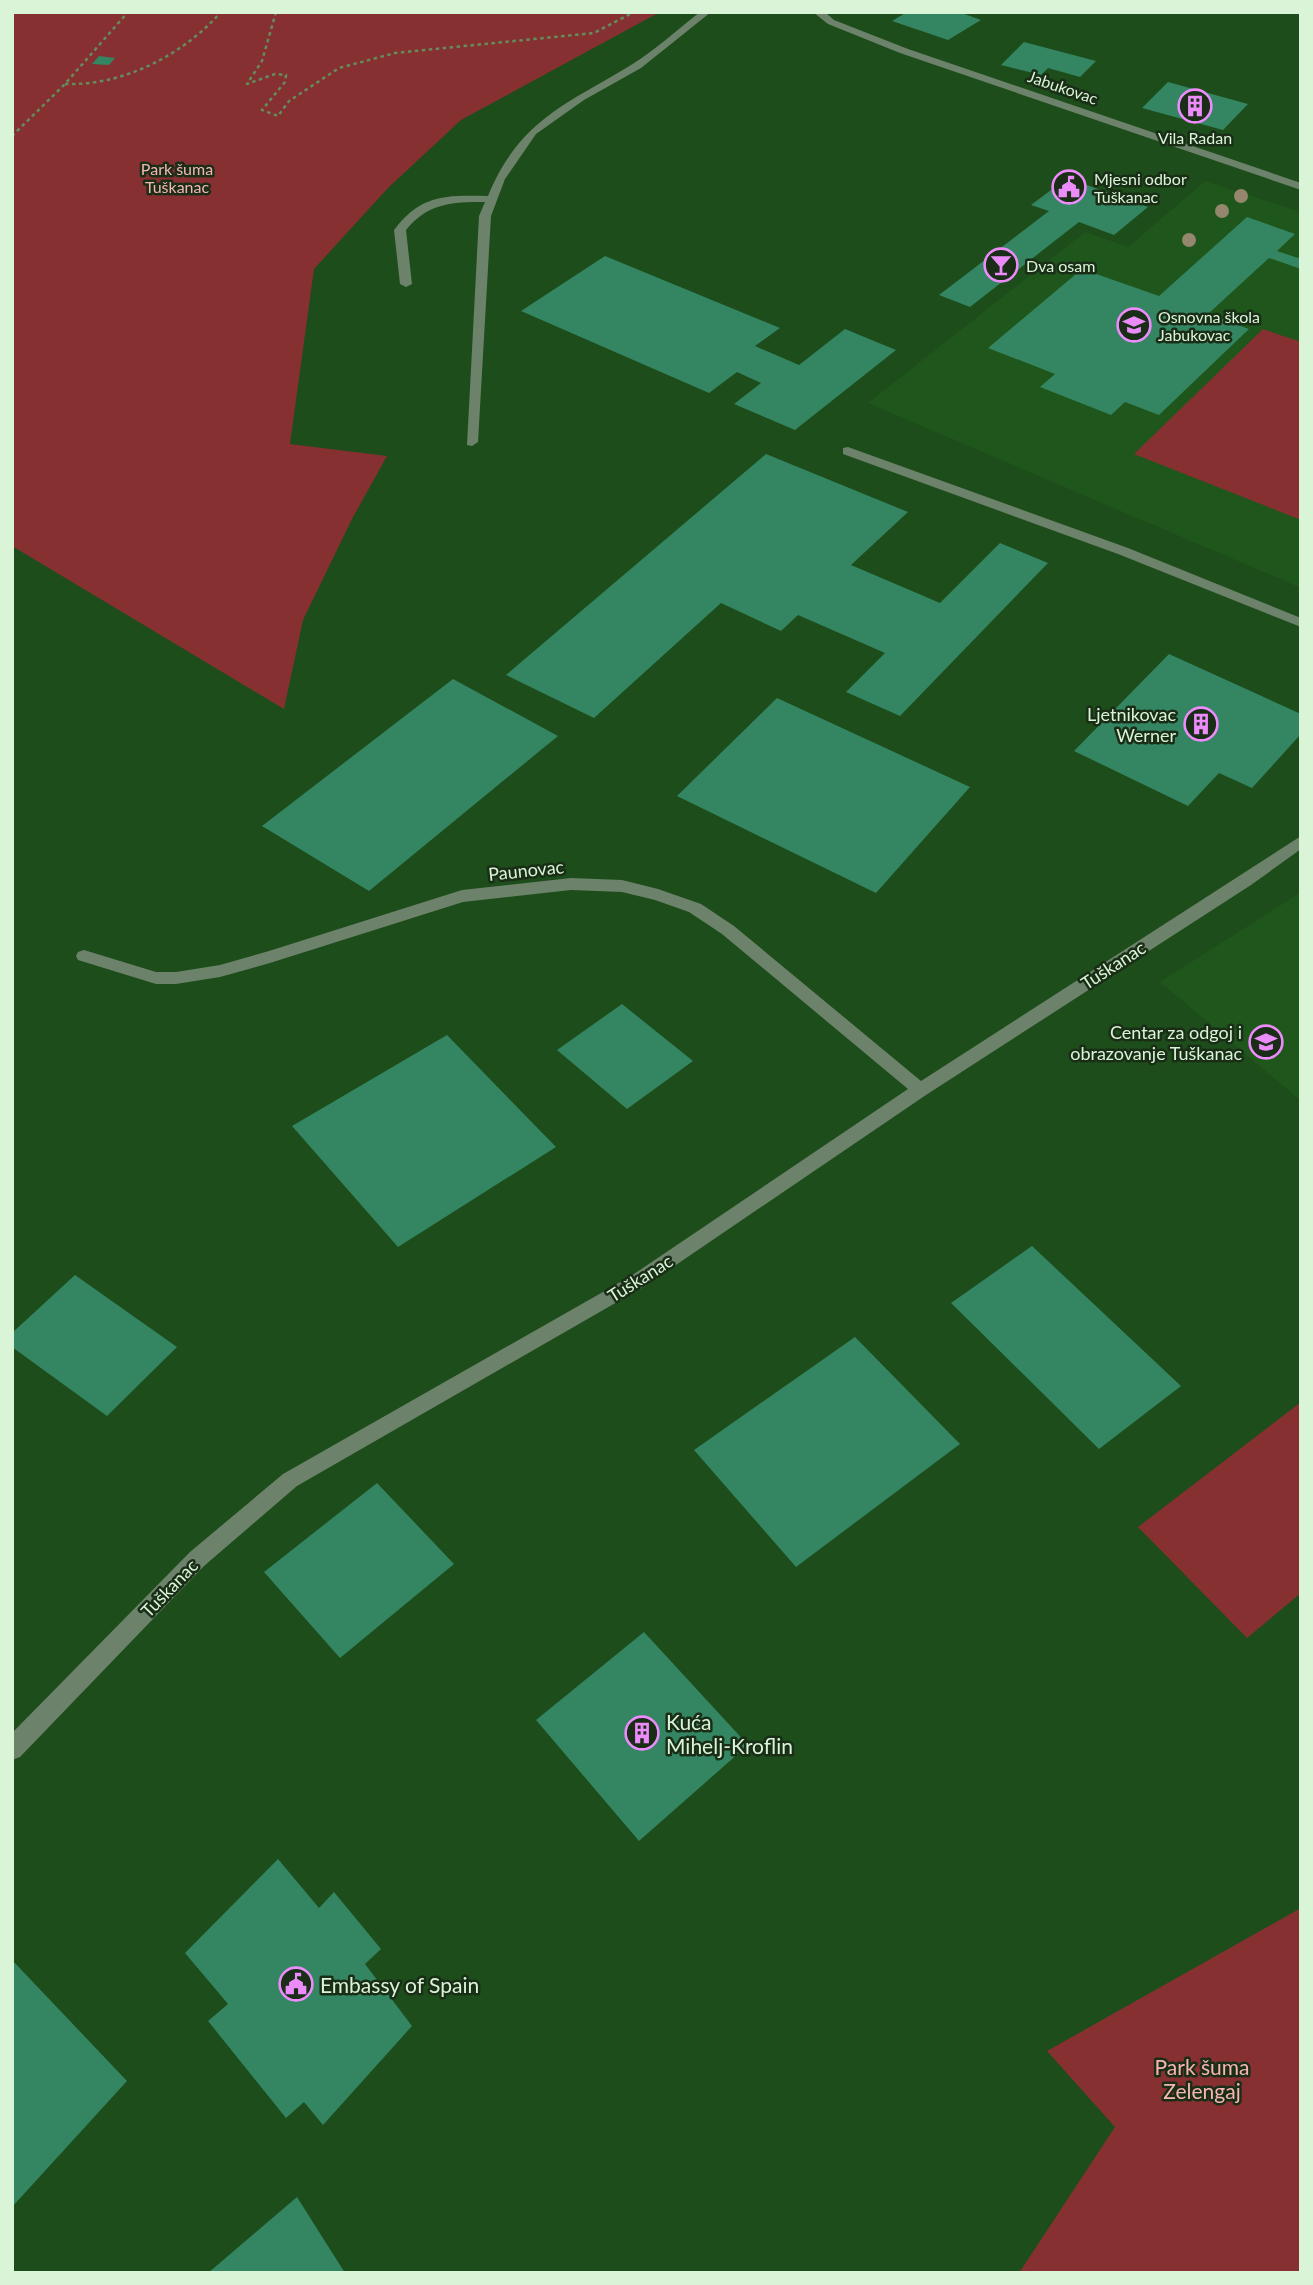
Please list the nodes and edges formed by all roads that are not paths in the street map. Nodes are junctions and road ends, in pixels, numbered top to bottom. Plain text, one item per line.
1 (706, 12) edge
2 (818, 12) edge
3 (1301, 187) edge
4 (490, 199) junction
5 (406, 284) dead end
6 (471, 442) dead end
7 (848, 451) dead end
8 (1301, 623) edge
9 (1301, 841) edge
10 (84, 956) dead end
11 (920, 1090) junction
12 (12, 1749) edge

1 - 4 street
2 - 3 street, Jabukovac
4 - 5 street
4 - 6 street
7 - 8 street
9 - 11 street, Tuškanac
10 - 11 street, Paunovac
11 - 12 street, Tuškanac

